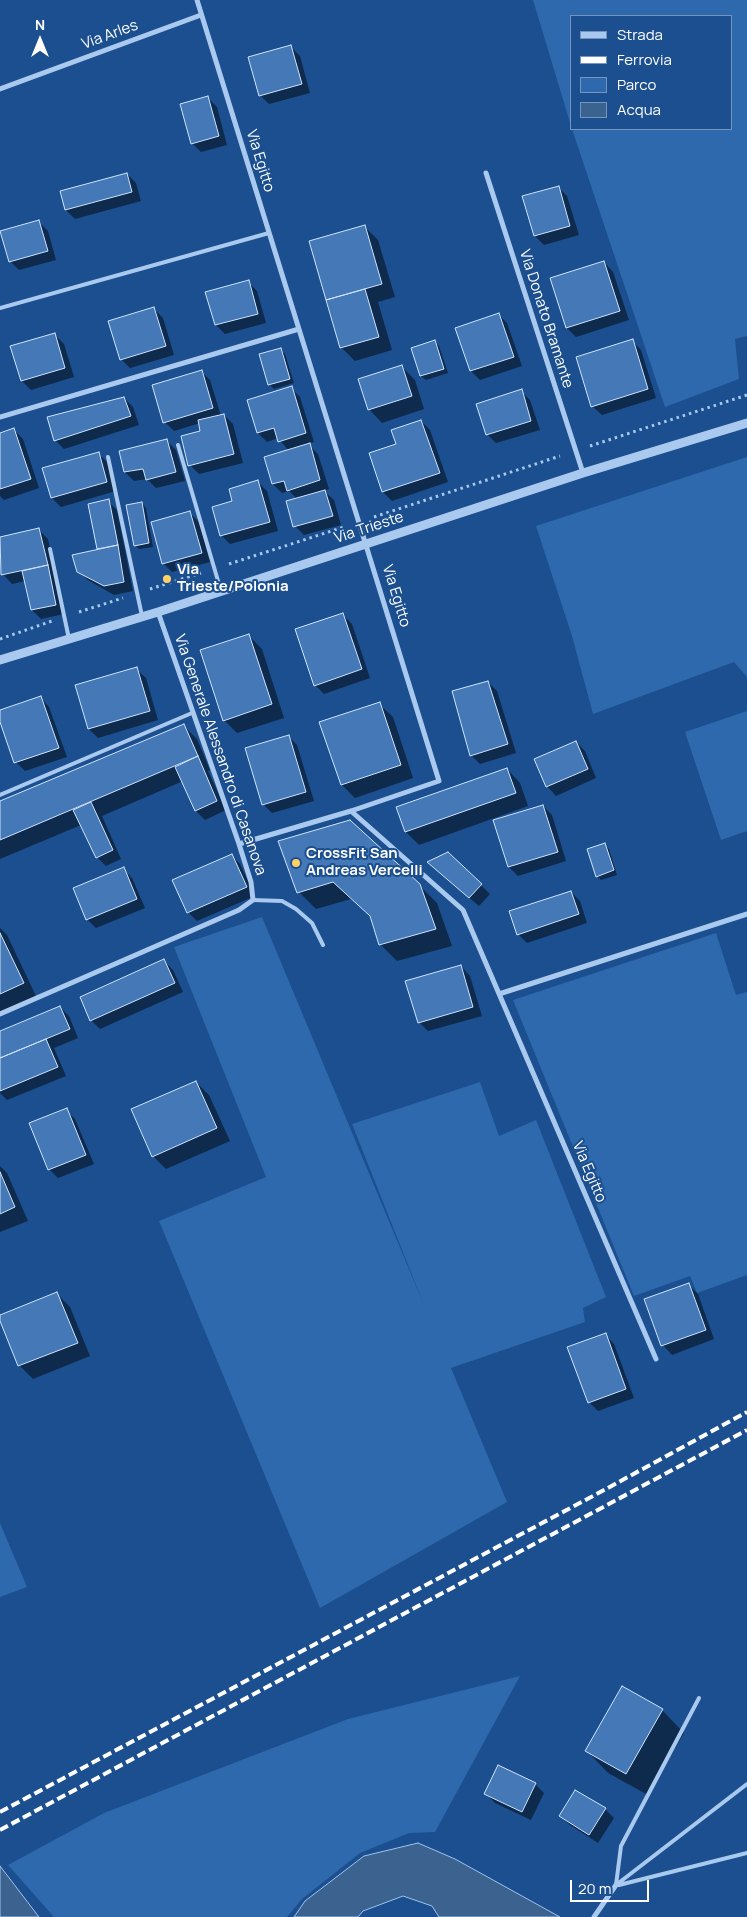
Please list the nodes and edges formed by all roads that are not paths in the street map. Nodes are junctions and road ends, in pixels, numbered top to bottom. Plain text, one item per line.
1 (197, 0) edge
2 (201, 15) junction
3 (0, 89) edge
4 (486, 172) dead end
5 (269, 233) junction
6 (0, 308) edge
7 (299, 329) junction
8 (0, 417) edge
9 (747, 423) edge
10 (178, 445) dead end
11 (108, 457) dead end
12 (583, 474) junction
13 (366, 544) junction
14 (50, 549) dead end
15 (221, 591) junction
16 (158, 612) junction
17 (142, 617) junction
18 (69, 639) junction
19 (0, 660) edge
20 (192, 713) junction
21 (0, 795) edge
22 (351, 811) junction
23 (239, 844) junction
24 (253, 900) junction
25 (747, 914) edge
26 (324, 945) dead end
27 (499, 994) junction
28 (0, 1014) edge
29 (656, 1359) dead end
30 (699, 1698) dead end
31 (747, 1784) edge
32 (747, 1853) edge
33 (616, 1886) junction
34 (594, 1917) edge

1 - 2 street, Via Egitto
2 - 3 street, Via Arles
2 - 5 street, Via Egitto
4 - 12 street, Via Donato Bramante
5 - 6 lane
5 - 7 street, Via Egitto
7 - 8 street
7 - 13 street, Via Egitto
9 - 12 street, Via Trieste
10 - 15 lane
11 - 17 lane
12 - 13 street, Via Trieste
13 - 15 street, Via Trieste
13 - 22 street, Via Egitto
14 - 18 lane
15 - 16 street, Via Trieste
16 - 17 street, Via Trieste
16 - 20 street, Via Generale Alessandro di Casanova
17 - 18 street, Via Trieste
18 - 19 street, Via Trieste
20 - 21 lane
20 - 23 street, Via Generale Alessandro di Casanova
22 - 23 street, Via Egitto
22 - 27 street, Via Egitto
23 - 24 street, Via Generale Alessandro di Casanova
24 - 26 lane
24 - 28 street, Via Generale Alessandro di Casanova
25 - 27 street
27 - 29 street, Via Egitto
30 - 33 lane
31 - 33 lane
32 - 33 lane
33 - 34 street

